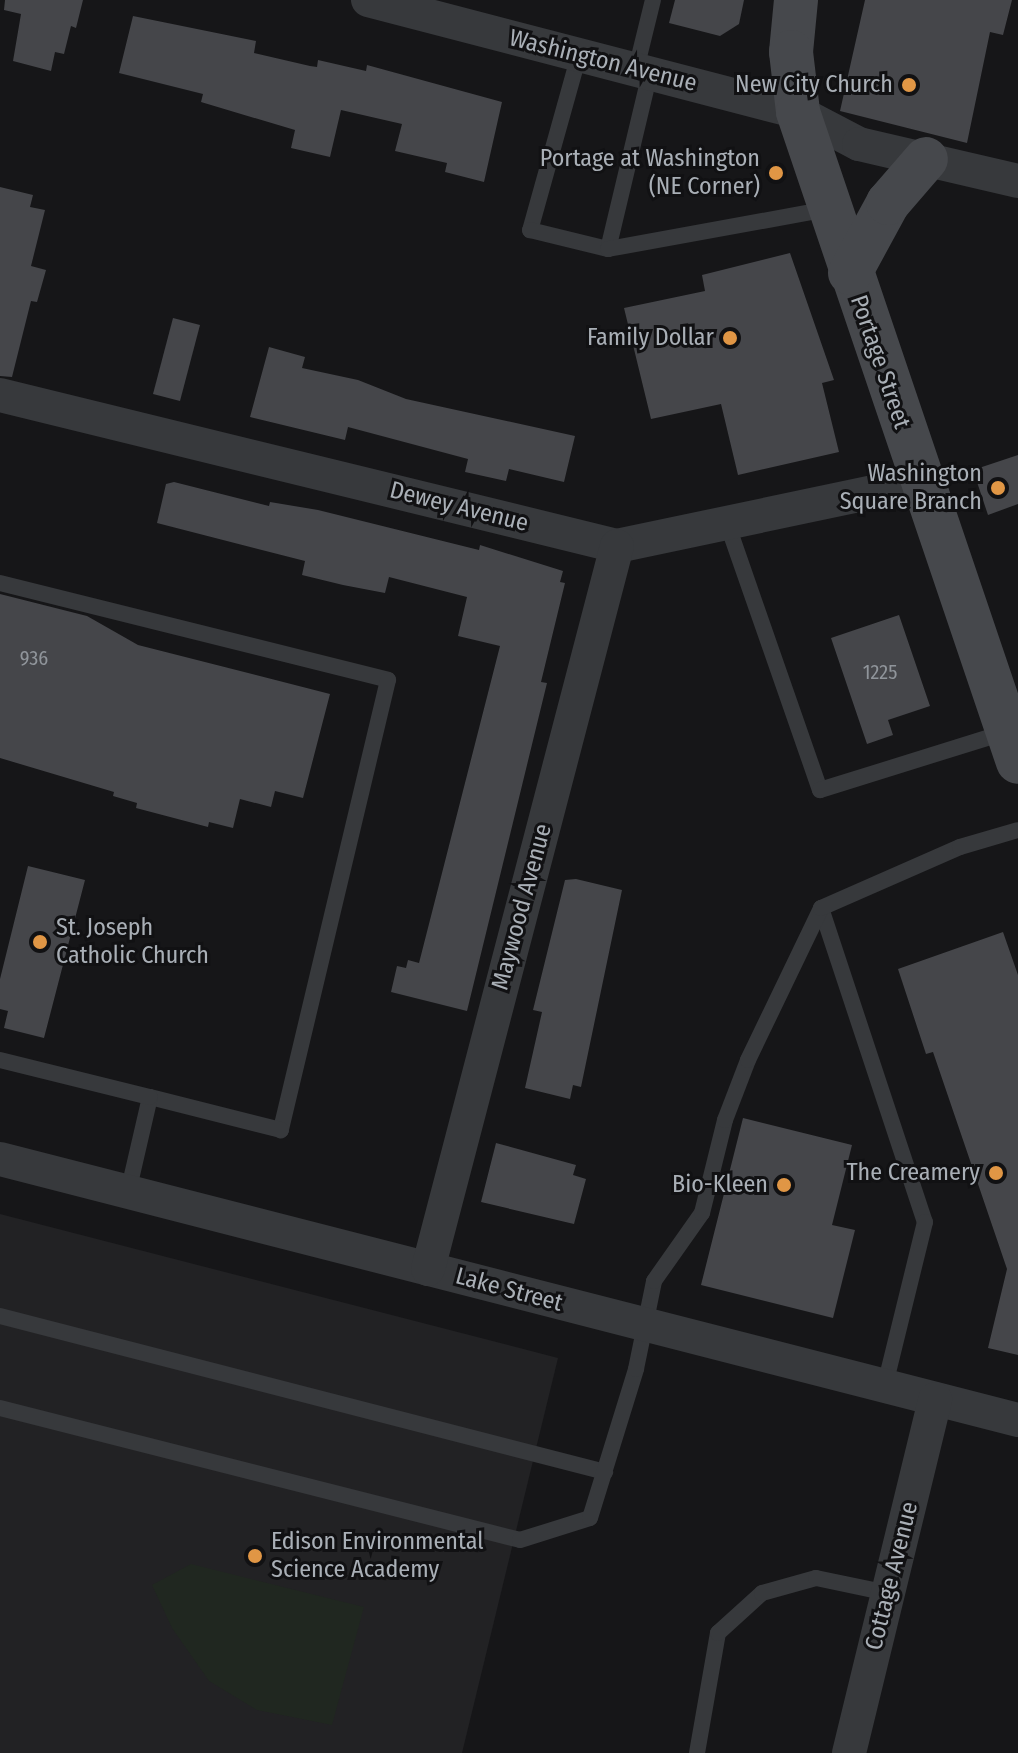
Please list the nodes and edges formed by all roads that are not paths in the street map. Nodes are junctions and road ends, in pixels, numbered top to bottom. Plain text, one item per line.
1 (368, 0) edge
2 (653, 0) edge
3 (796, 0) edge
4 (579, 55) junction
5 (643, 71) junction
6 (798, 112) junction
7 (926, 159) junction
8 (1018, 181) edge
9 (828, 209) junction
10 (608, 249) junction
11 (850, 273) junction
12 (0, 395) edge
13 (921, 482) junction
14 (727, 523) junction
15 (617, 546) junction
16 (0, 583) edge
17 (1013, 747) edge
18 (1018, 830) edge
19 (821, 908) junction
20 (0, 1060) edge
21 (150, 1097) junction
22 (0, 1159) edge
23 (128, 1192) junction
24 (428, 1269) junction
25 (0, 1316) edge
26 (646, 1326) junction
27 (885, 1385) junction
28 (935, 1399) junction
29 (0, 1408) edge
30 (1018, 1420) edge
31 (605, 1472) junction
32 (888, 1593) junction
33 (697, 1753) edge
34 (849, 1753) edge

1 - 4 street, Washington Avenue
2 - 5 lane
3 - 6 main road, Portage Street
4 - 5 street, Washington Avenue
4 - 10 lane
5 - 6 street, Washington Avenue
5 - 10 lane
6 - 7 street, Washington Avenue
6 - 9 main road, Portage Street
7 - 8 street, Washington Avenue
7 - 11 main road
9 - 10 lane
9 - 11 main road, Portage Street
11 - 13 main road, Portage Street
12 - 15 street, Dewey Avenue
13 - 14 street, Dewey Avenue
13 - 17 main road, Portage Street
14 - 15 street, Dewey Avenue
14 - 17 lane
15 - 24 street, Maywood Avenue
16 - 21 lane
18 - 19 lane
19 - 26 lane
19 - 27 lane
20 - 21 lane
21 - 23 lane
22 - 23 street, Lake Street
23 - 24 street, Lake Street
24 - 26 street, Lake Street
25 - 31 lane
26 - 27 street, Lake Street
26 - 31 lane
27 - 28 street, Lake Street
28 - 30 street, Lake Street
28 - 32 street, Cottage Avenue
29 - 31 lane
32 - 33 lane
32 - 34 street, Cottage Avenue

